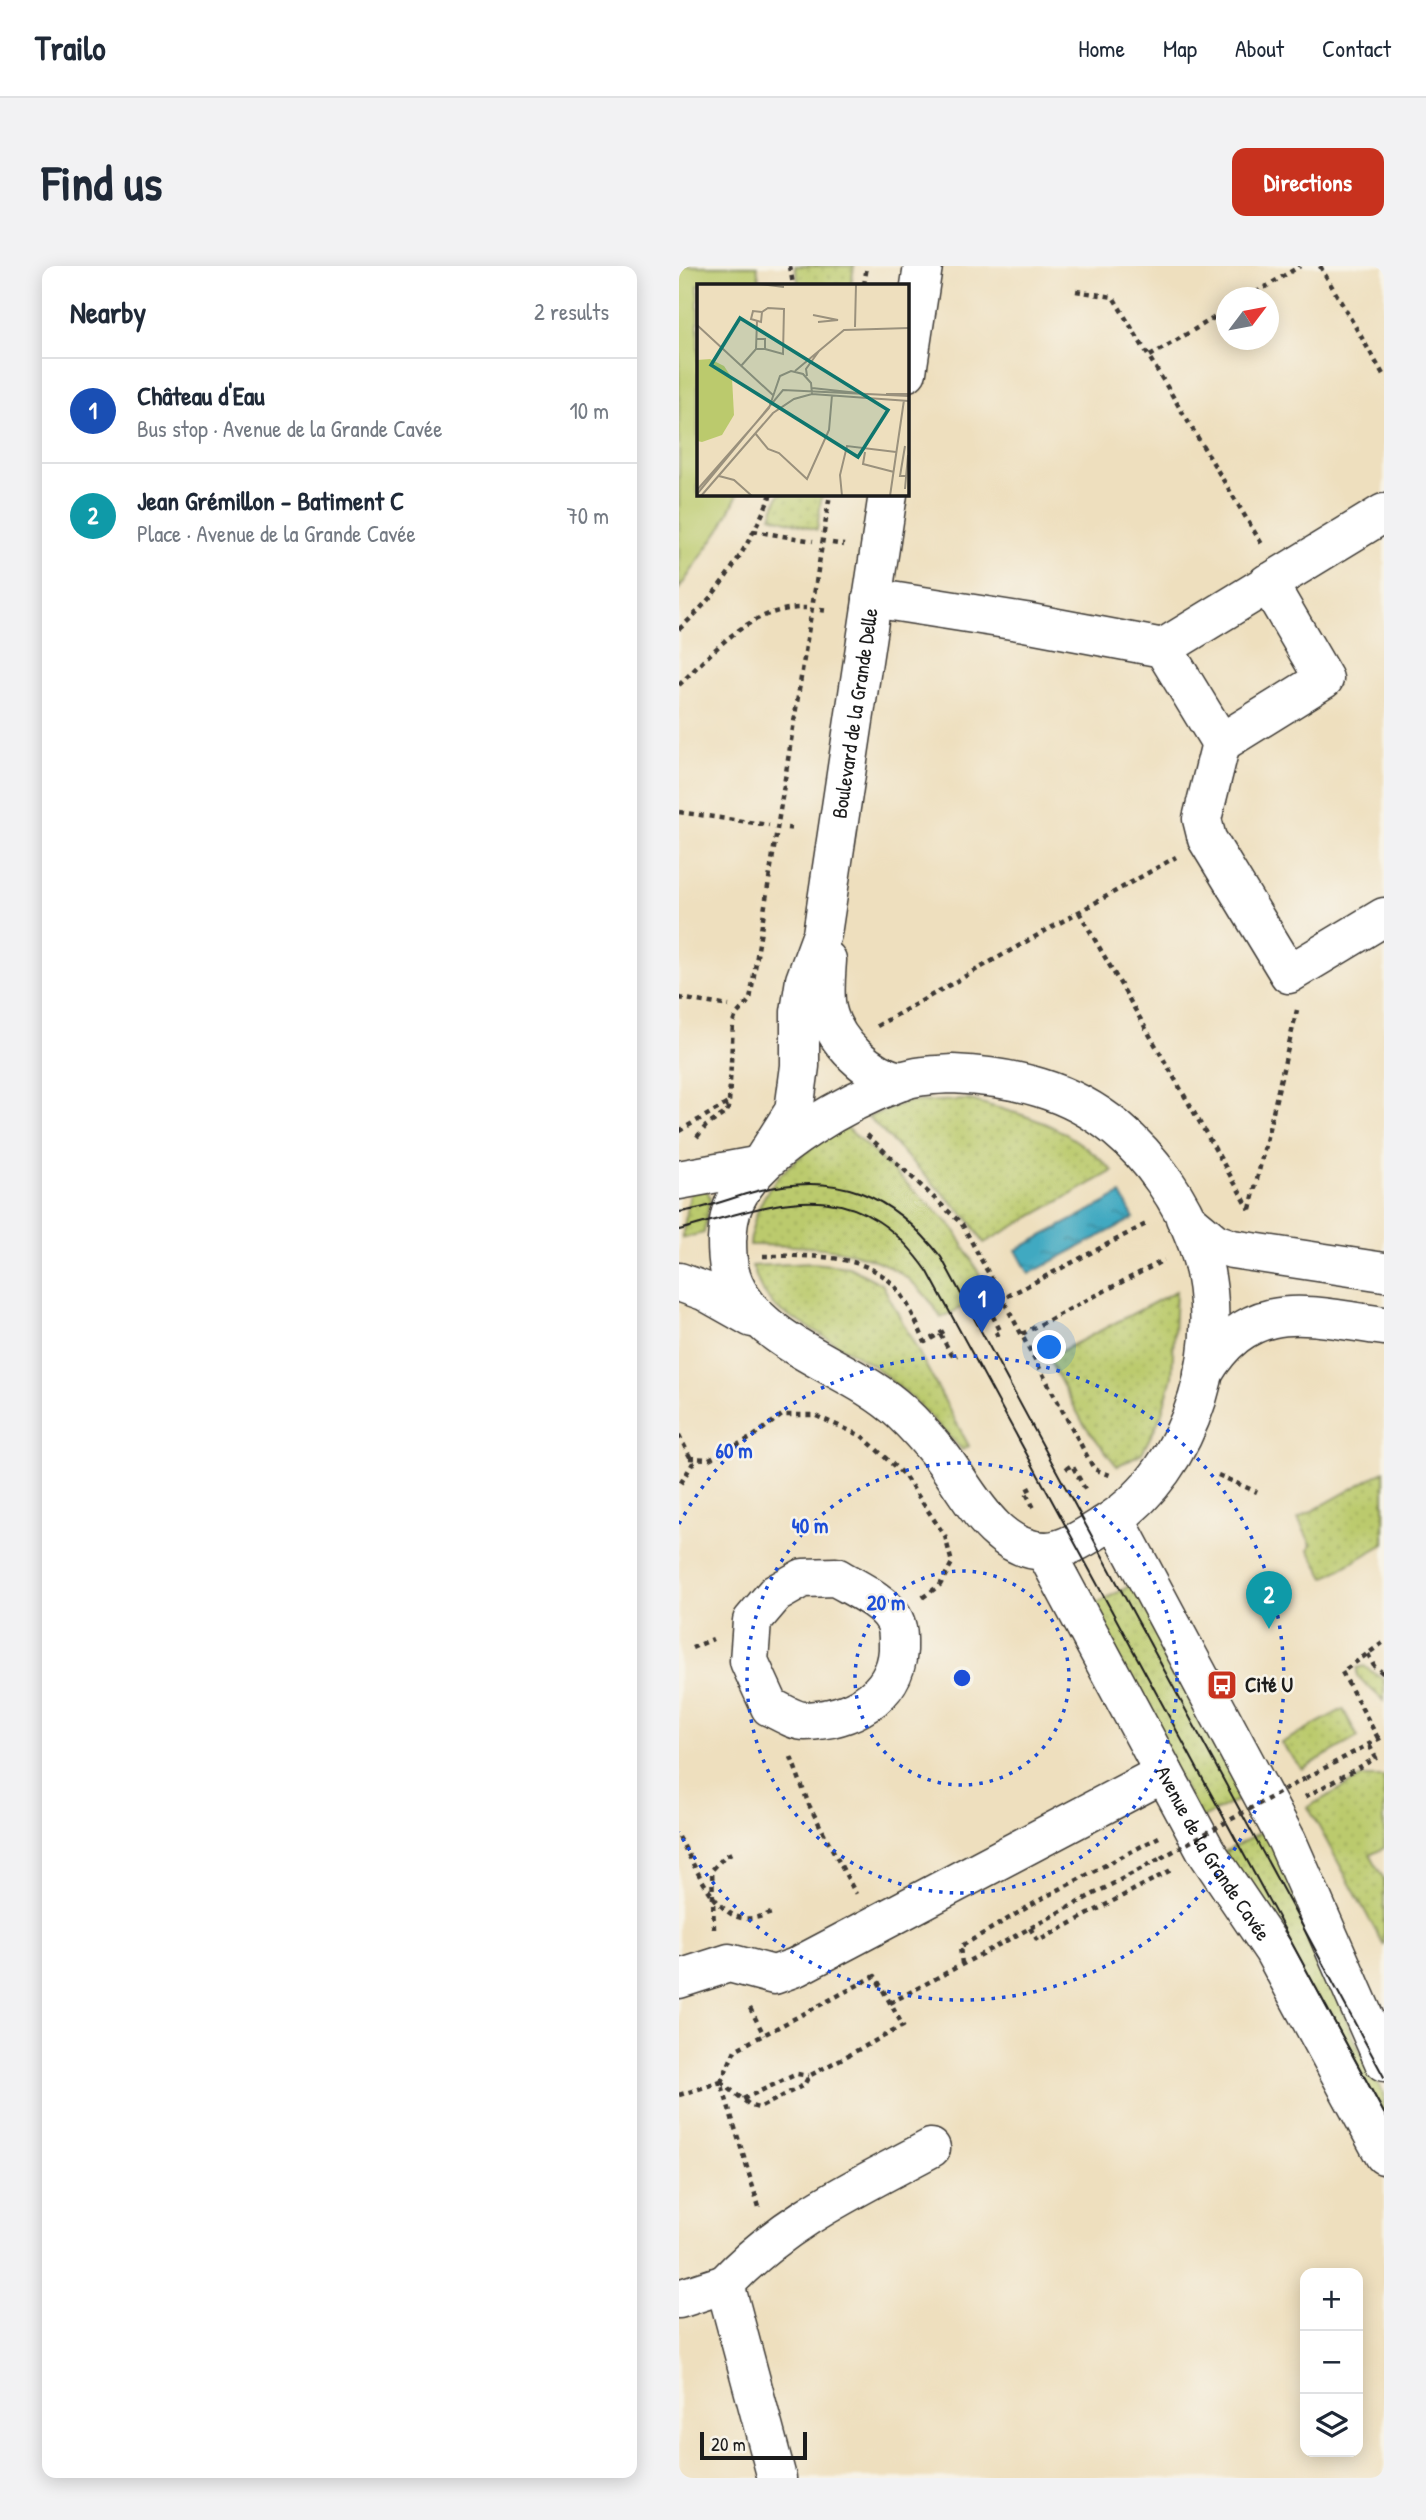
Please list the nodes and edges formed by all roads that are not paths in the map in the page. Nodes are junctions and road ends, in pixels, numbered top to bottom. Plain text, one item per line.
1 (923, 266) edge
2 (908, 365) edge
3 (888, 495) edge
4 (1384, 513) edge
5 (1275, 580) junction
6 (872, 598) junction
7 (1163, 648) junction
8 (1220, 743) junction
9 (1384, 917) edge
10 (822, 934) junction
11 (903, 1081) junction
12 (761, 1165) junction
13 (679, 1180) edge
14 (1169, 1219) junction
15 (1384, 1272) edge
16 (679, 1282) edge
17 (1384, 1326) edge
18 (775, 1331) junction
19 (1203, 1374) junction
20 (1115, 1519) junction
21 (1045, 1551) junction
22 (787, 1715) joint
23 (1164, 1773) junction
24 (696, 1974) edge
25 (1381, 2045) edge
26 (931, 2148) dead end
27 (1384, 2155) edge
28 (725, 2284) junction
29 (679, 2299) edge
30 (777, 2478) edge

1 - 2 main road
3 - 6 main road, Boulevard de la Grande Delle
4 - 5 main road
5 - 7 main road
5 - 8 main road
6 - 7 main road
6 - 10 main road, Boulevard de la Grande Delle
7 - 8 main road
8 - 9 main road
10 - 11 main road, Boulevard de la Grande Delle
10 - 12 main road, Boulevard de la Grande Delle
11 - 12 main road
11 - 14 main road
12 - 13 main road
12 - 18 main road
14 - 15 main road
14 - 19 main road
16 - 18 main road
17 - 19 main road
18 - 21 main road
19 - 20 main road
20 - 21 main road
20 - 25 main road
21 - 23 main road, Avenue de la Grande Cavée
22 - 22 main road
23 - 24 main road
23 - 27 main road, Avenue de la Grande Cavée
26 - 28 main road
28 - 29 main road
28 - 30 main road

